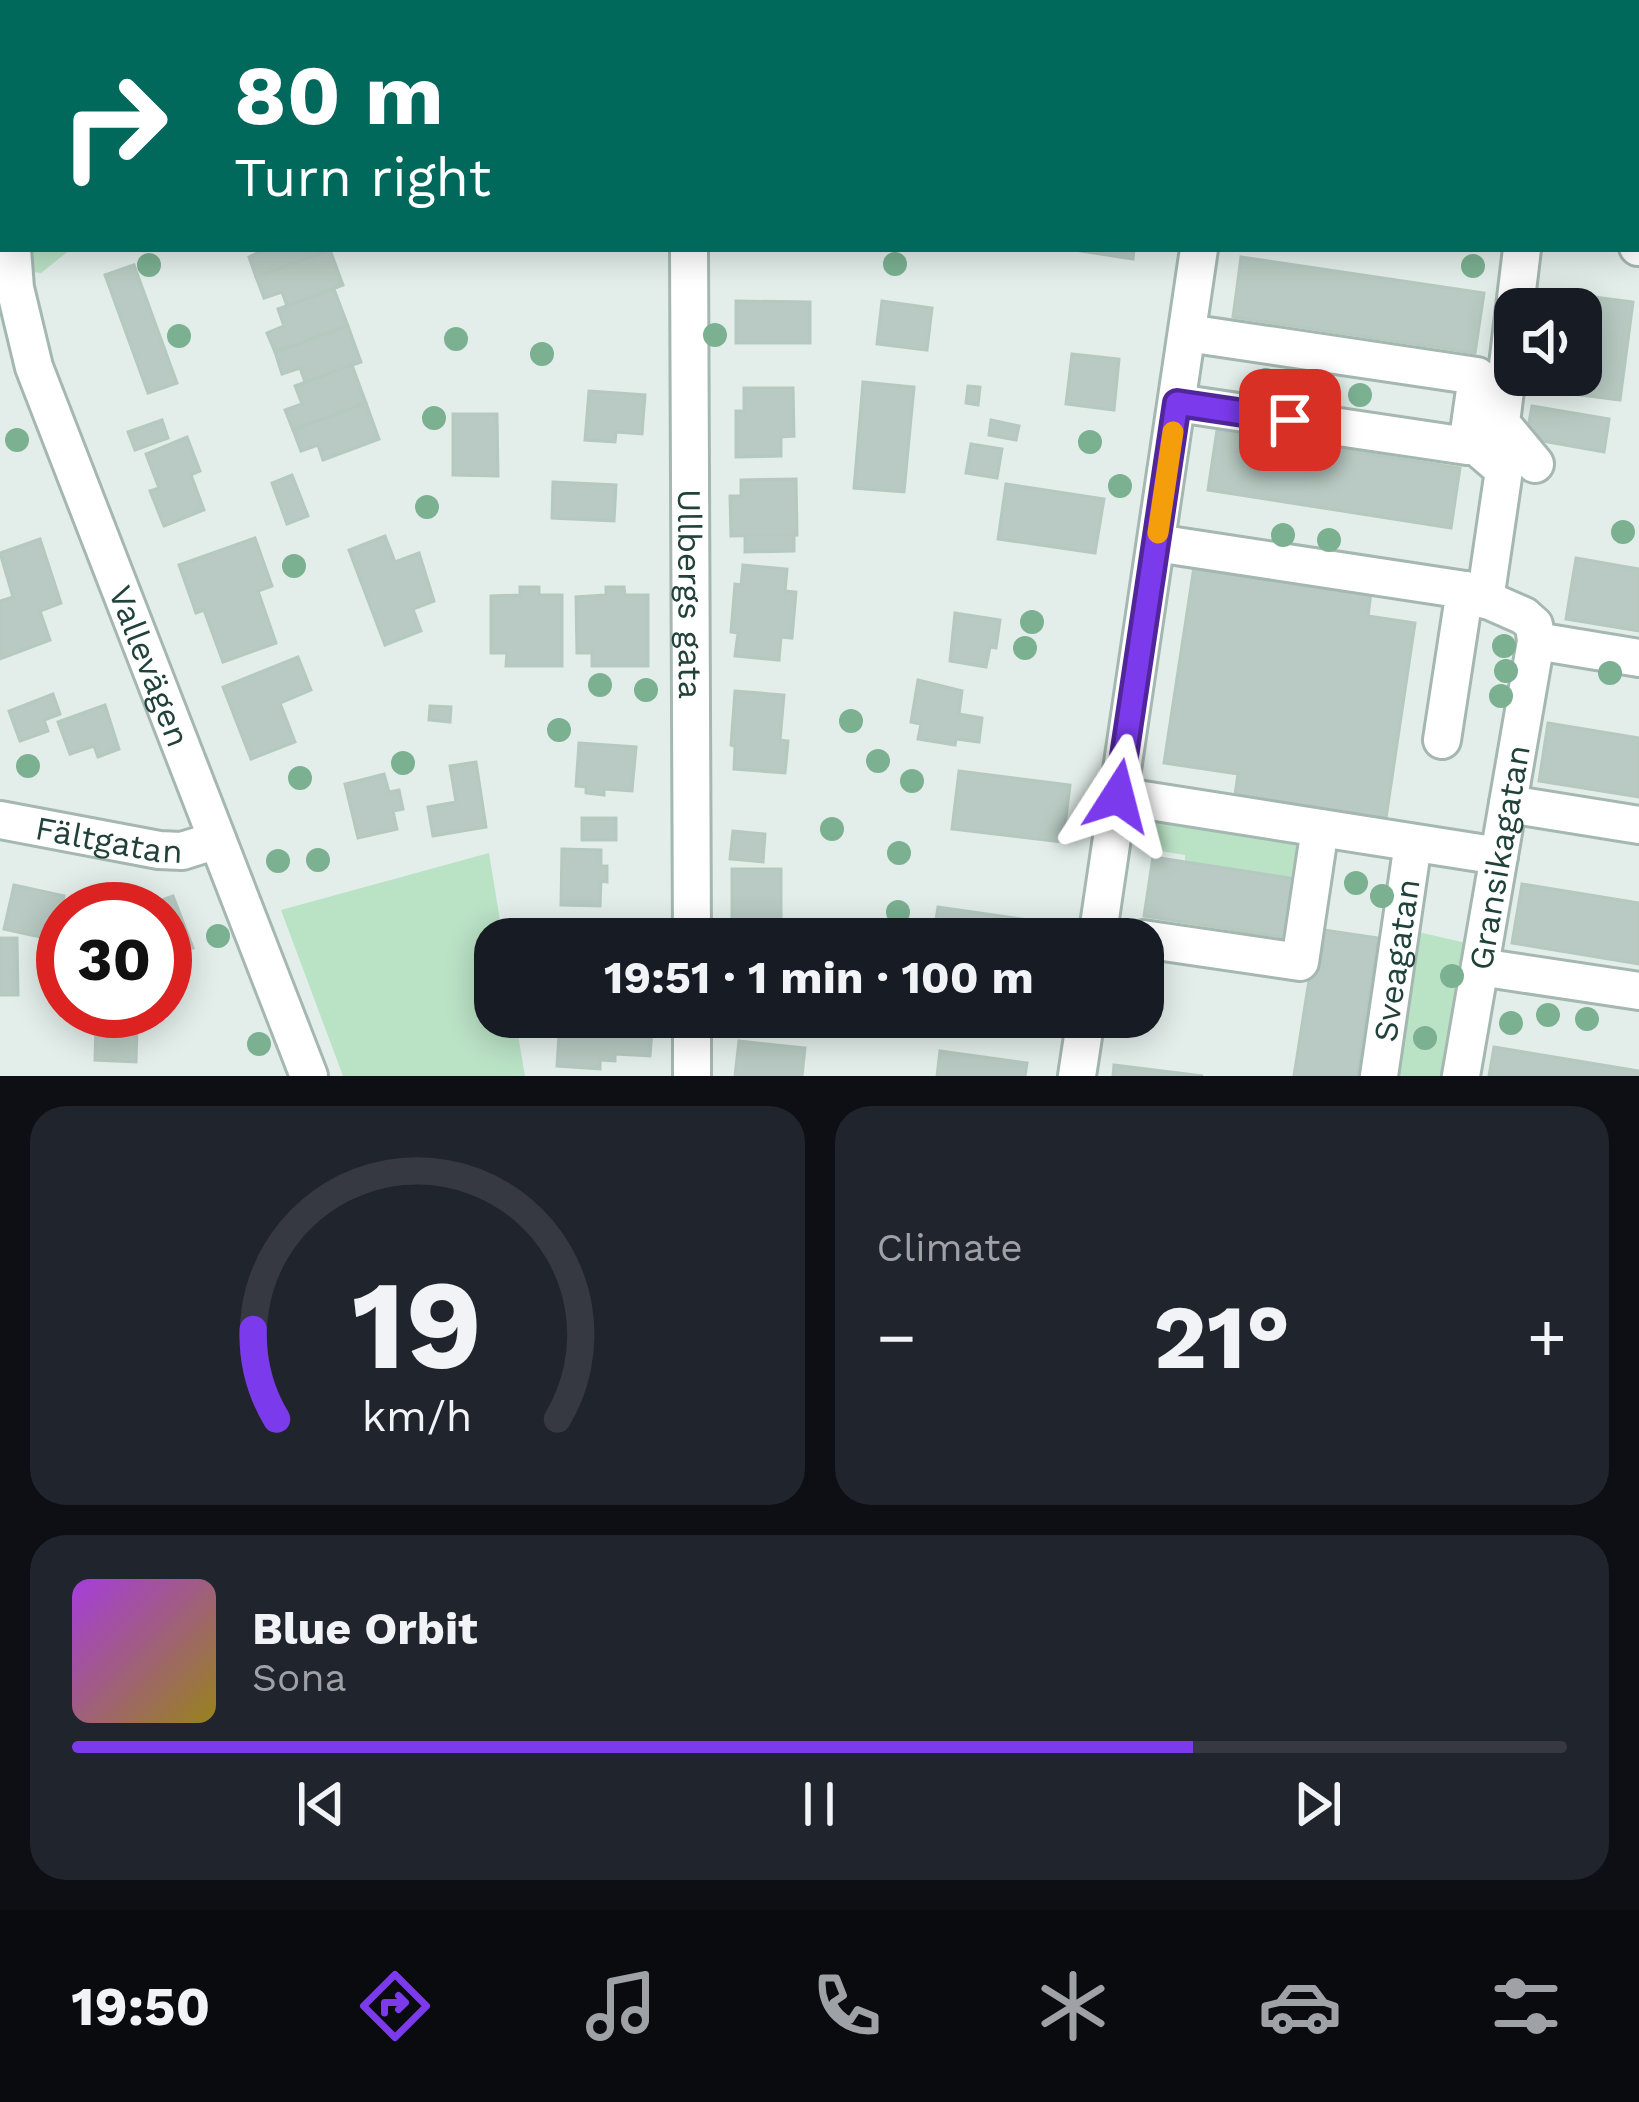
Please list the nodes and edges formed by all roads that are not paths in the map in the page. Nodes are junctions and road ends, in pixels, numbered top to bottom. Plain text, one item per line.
1 (12, 252) edge
2 (689, 252) edge
3 (1199, 252) edge
4 (1522, 252) edge
5 (1187, 333) junction
6 (1177, 403) junction
7 (1468, 439) junction
8 (1534, 464) dead end
9 (1156, 543) junction
10 (1475, 595) junction
11 (1536, 640) junction
12 (1639, 658) edge
13 (1442, 740) dead end
14 (1118, 796) junction
15 (1508, 804) junction
16 (0, 820) edge
17 (1639, 825) edge
18 (1320, 828) junction
19 (217, 840) junction
20 (1413, 843) junction
21 (1498, 856) junction
22 (692, 918) edge
23 (1101, 918) edge
24 (1164, 942) edge
25 (1480, 967) junction
26 (1639, 992) edge
27 (692, 1038) edge
28 (1083, 1038) edge
29 (309, 1076) edge
30 (692, 1076) edge
31 (1077, 1076) edge
32 (1379, 1076) edge
33 (1461, 1076) edge

1 - 19 street, Vallevägen
2 - 22 street, Ullbergs gata
3 - 5 street
4 - 8 street
5 - 6 street
5 - 7 street
6 - 7 street
6 - 9 street
7 - 10 street
9 - 10 street
9 - 14 street
10 - 11 street
10 - 13 street
11 - 12 street
11 - 15 street, Gransikagatan
14 - 18 street
14 - 23 street
15 - 17 street
15 - 21 street, Gransikagatan
16 - 19 street, Fältgatan
18 - 20 street
18 - 24 street
19 - 29 street, Vallevägen
20 - 21 street
20 - 32 street, Sveagatan
21 - 25 street, Gransikagatan
25 - 26 street
25 - 33 street, Gransikagatan
27 - 30 street
28 - 31 street

